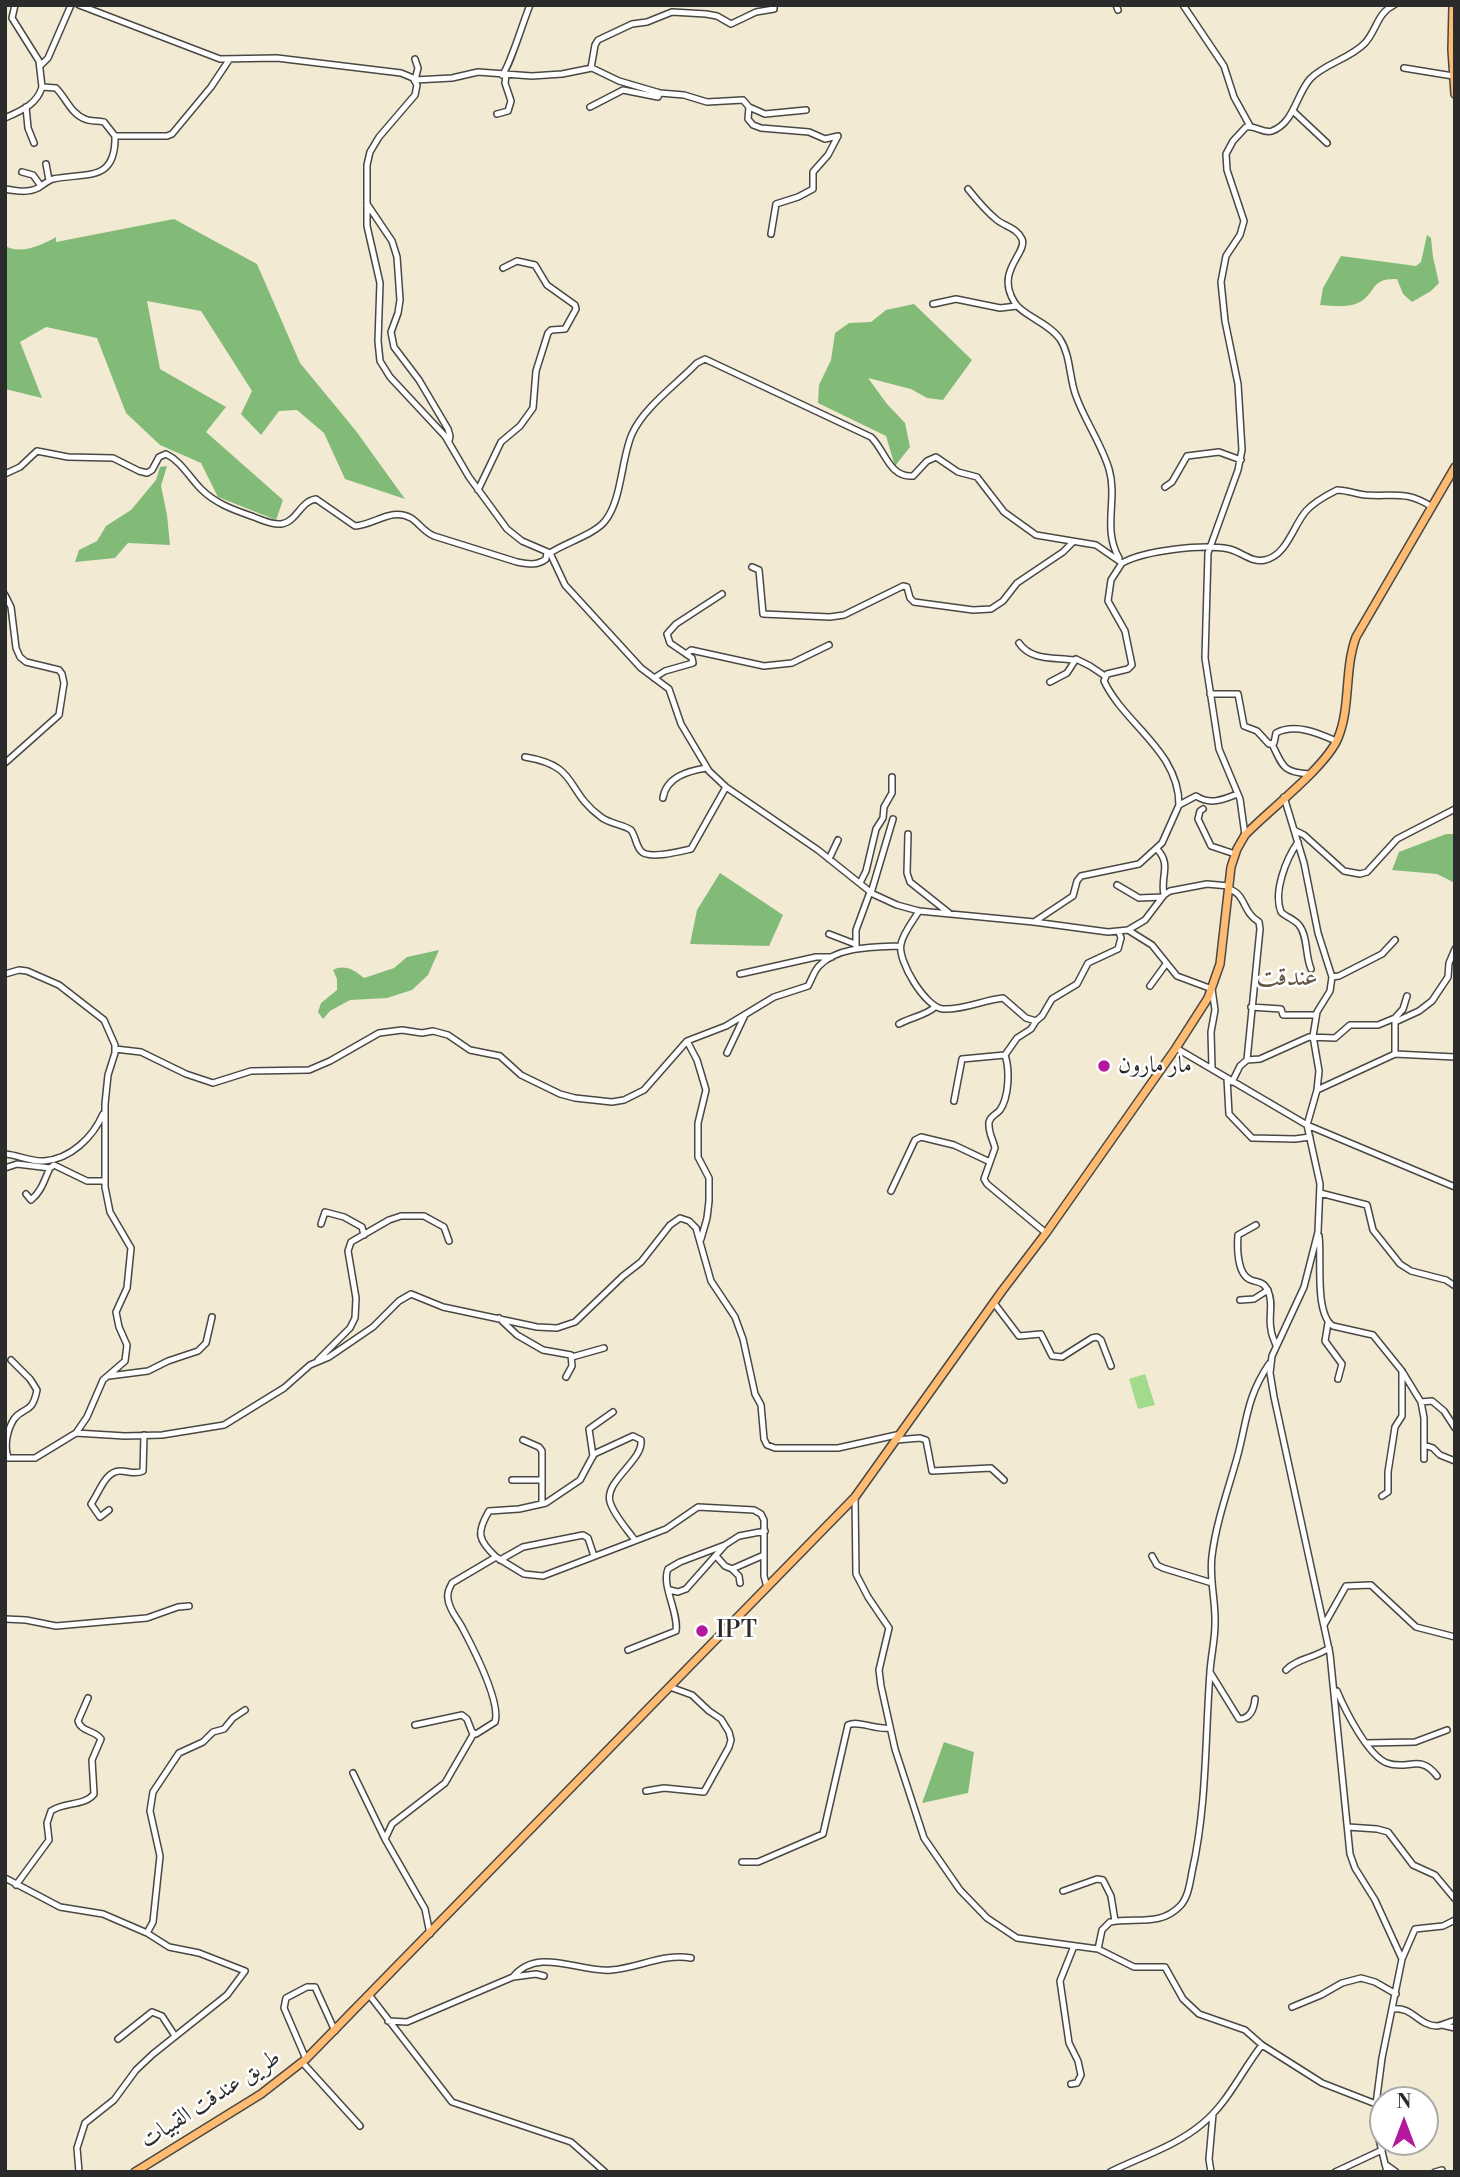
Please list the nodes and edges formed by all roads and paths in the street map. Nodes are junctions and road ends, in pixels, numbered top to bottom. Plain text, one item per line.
1 (15, 5) edge
2 (71, 5) edge
3 (79, 5) edge
4 (530, 5) edge
5 (774, 5) edge
6 (1183, 5) edge
7 (1394, 5) edge
8 (1453, 5) edge
9 (9, 17) edge
10 (415, 59) dead end
11 (229, 60) junction
12 (40, 66) junction
13 (591, 68) junction
14 (1404, 68) dead end
15 (504, 75) junction
16 (1453, 76) edge
17 (415, 80) junction
18 (42, 88) junction
19 (660, 93) junction
20 (1455, 94) edge
21 (26, 107) junction
22 (590, 107) dead end
23 (748, 107) junction
24 (806, 110) dead end
25 (1293, 111) junction
26 (497, 114) dead end
27 (5, 117) edge
28 (1250, 126) junction
29 (115, 136) junction
30 (1326, 143) dead end
31 (34, 144) dead end
32 (46, 164) dead end
33 (22, 172) dead end
34 (49, 180) junction
35 (41, 186) junction
36 (5, 189) edge
37 (968, 189) dead end
38 (366, 203) junction
39 (771, 234) dead end
40 (503, 268) dead end
41 (933, 304) dead end
42 (1017, 306) junction
43 (449, 442) junction
44 (1241, 460) junction
45 (1455, 467) edge
46 (5, 474) edge
47 (1165, 487) dead end
48 (478, 490) junction
49 (1432, 507) junction
50 (1073, 542) junction
51 (1209, 549) junction
52 (548, 553) junction
53 (1121, 562) junction
54 (752, 567) dead end
55 (5, 594) edge
56 (722, 594) dead end
57 (1019, 643) dead end
58 (829, 645) dead end
59 (686, 654) junction
60 (1074, 660) junction
61 (1105, 676) junction
62 (654, 678) junction
63 (1050, 682) dead end
64 (1210, 694) junction
65 (1336, 741) junction
66 (1272, 744) junction
67 (5, 751) edge
68 (11, 757) junction
69 (525, 757) dead end
70 (5, 762) edge
71 (706, 768) junction
72 (1309, 774) junction
73 (892, 777) dead end
74 (726, 787) junction
75 (1237, 794) junction
76 (1284, 797) junction
77 (663, 798) dead end
78 (1179, 805) junction
79 (1203, 809) dead end
80 (1455, 809) edge
81 (893, 819) dead end
82 (1294, 830) junction
83 (908, 834) dead end
84 (1245, 835) junction
85 (838, 841) dead end
86 (1298, 842) junction
87 (1157, 849) junction
88 (1235, 854) junction
89 (829, 859) junction
90 (860, 883) junction
91 (1117, 885) dead end
92 (1229, 888) junction
93 (871, 892) junction
94 (1163, 896) junction
95 (919, 911) junction
96 (952, 915) junction
97 (1034, 922) junction
98 (1128, 930) junction
99 (1119, 932) junction
100 (829, 934) dead end
101 (1395, 940) dead end
102 (856, 946) junction
103 (900, 946) junction
104 (1455, 949) edge
105 (832, 957) junction
106 (1166, 964) junction
107 (1311, 969) dead end
108 (5, 974) edge
109 (740, 974) dead end
110 (1332, 976) junction
111 (1150, 986) dead end
112 (1212, 989) junction
113 (1407, 996) dead end
114 (935, 1007) junction
115 (1251, 1007) junction
116 (747, 1012) junction
117 (1316, 1016) junction
118 (1036, 1021) junction
119 (899, 1024) dead end
120 (1313, 1036) junction
121 (687, 1041) junction
122 (1175, 1048) junction
123 (115, 1049) junction
124 (727, 1053) dead end
125 (1395, 1054) junction
126 (1005, 1055) junction
127 (1455, 1057) edge
128 (1247, 1060) junction
129 (1212, 1068) junction
130 (1229, 1080) junction
131 (1317, 1090) junction
132 (954, 1101) dead end
133 (105, 1110) junction
134 (1307, 1125) junction
135 (1310, 1137) junction
136 (5, 1154) edge
137 (989, 1162) junction
138 (5, 1168) edge
139 (50, 1168) junction
140 (105, 1181) junction
141 (1455, 1187) edge
142 (891, 1191) dead end
143 (1320, 1193) junction
144 (26, 1194) dead end
145 (321, 1224) dead end
146 (1256, 1225) dead end
147 (1318, 1232) junction
148 (1046, 1233) junction
149 (364, 1235) junction
150 (701, 1239) junction
151 (449, 1241) dead end
152 (1455, 1286) edge
153 (1268, 1290) junction
154 (1240, 1300) dead end
155 (994, 1303) junction
156 (212, 1317) dead end
157 (499, 1318) junction
158 (1328, 1323) junction
159 (1276, 1345) junction
160 (604, 1348) dead end
161 (572, 1357) junction
162 (11, 1360) dead end
163 (316, 1362) junction
164 (1270, 1364) junction
165 (1111, 1366) dead end
166 (1402, 1371) junction
167 (106, 1377) junction
168 (566, 1377) dead end
169 (1338, 1379) dead end
170 (1421, 1402) junction
171 (613, 1412) dead end
172 (1455, 1428) edge
173 (76, 1433) junction
174 (144, 1435) junction
175 (898, 1437) junction
176 (523, 1440) dead end
177 (1424, 1445) junction
178 (593, 1456) junction
179 (7, 1457) edge
180 (1424, 1460) dead end
181 (1455, 1461) edge
182 (512, 1480) dead end
183 (542, 1480) junction
184 (1004, 1480) dead end
185 (1382, 1496) dead end
186 (855, 1497) junction
187 (542, 1504) junction
188 (109, 1510) dead end
189 (765, 1531) junction
190 (634, 1539) junction
191 (725, 1545) junction
192 (764, 1555) junction
193 (594, 1556) junction
194 (716, 1556) junction
195 (1152, 1556) dead end
196 (498, 1559) junction
197 (732, 1569) junction
198 (740, 1583) dead end
199 (1212, 1583) junction
200 (767, 1587) junction
201 (669, 1589) junction
202 (189, 1606) dead end
203 (5, 1619) edge
204 (1324, 1625) junction
205 (1455, 1637) edge
206 (1329, 1648) junction
207 (628, 1650) dead end
208 (1286, 1670) dead end
209 (1210, 1672) junction
210 (1335, 1685) junction
211 (670, 1687) junction
212 (88, 1698) dead end
213 (1255, 1699) dead end
214 (245, 1710) dead end
215 (415, 1725) dead end
216 (890, 1728) junction
217 (1447, 1730) dead end
218 (474, 1733) junction
219 (1367, 1744) junction
220 (352, 1773) dead end
221 (1437, 1776) dead end
222 (646, 1791) dead end
223 (1348, 1827) junction
224 (385, 1839) junction
225 (742, 1862) dead end
226 (5, 1878) edge
227 (16, 1885) junction
228 (1063, 1891) dead end
229 (1455, 1899) edge
230 (1455, 1920) edge
231 (1115, 1921) junction
232 (147, 1933) junction
233 (430, 1934) junction
234 (1074, 1946) junction
235 (1098, 1950) junction
236 (691, 1958) dead end
237 (1402, 1959) junction
238 (544, 1976) dead end
239 (513, 1977) junction
240 (1396, 1994) junction
241 (370, 1996) junction
242 (1292, 2007) dead end
243 (1393, 2009) junction
244 (1455, 2020) edge
245 (388, 2021) junction
246 (1442, 2025) junction
247 (1455, 2028) edge
248 (335, 2031) junction
249 (175, 2036) junction
250 (118, 2039) dead end
251 (1262, 2045) junction
252 (304, 2060) junction
253 (1072, 2084) dead end
254 (1378, 2086) edge
255 (1369, 2101) edge
256 (1213, 2113) junction
257 (360, 2126) dead end
258 (1369, 2156) edge
259 (1383, 2156) edge
260 (1385, 2164) junction
261 (146, 2169) edge
262 (79, 2172) edge
263 (135, 2172) edge
264 (605, 2172) edge
265 (1110, 2172) edge
266 (1211, 2172) edge
267 (1335, 2172) edge
268 (1387, 2172) edge
269 (1396, 2172) edge

1 - 9 street
2 - 12 street
3 - 11 street
4 - 15 street
5 - 13 street
6 - 28 street
7 - 25 street
8 - 16 main road
9 - 12 street
10 - 17 street
11 - 17 street
11 - 29 street
12 - 18 street
13 - 15 street
13 - 19 street
14 - 16 street
15 - 17 street
15 - 26 street
16 - 20 main road
17 - 38 street
18 - 21 street
18 - 29 street
19 - 22 street
19 - 23 street
21 - 27 street
21 - 31 street
23 - 24 street
23 - 39 street
25 - 28 street
25 - 30 street
28 - 44 street
29 - 34 street
32 - 34 street
33 - 35 street
34 - 35 street
35 - 36 street
37 - 42 street
38 - 43 street
38 - 43 street
40 - 48 street
41 - 42 street
42 - 53 street
43 - 48 street
44 - 47 street
44 - 51 street
45 - 49 main road
46 - 52 street
48 - 52 street
49 - 51 street
49 - 65 main road
50 - 52 street
50 - 53 street
50 - 54 street
51 - 53 street
51 - 64 street
52 - 62 street
53 - 61 street
55 - 68 street
56 - 59 street
57 - 60 street
58 - 59 street
59 - 62 street
60 - 61 street
60 - 63 street
61 - 78 street
62 - 71 street
64 - 66 street
64 - 75 street
65 - 66 street
65 - 72 main road, طريق عندقت القبيات
66 - 72 street
67 - 68 street
68 - 70 street
69 - 74 street
71 - 74 street
71 - 77 street
72 - 76 main road, طريق عندقت القبيات
73 - 90 street
74 - 89 street
75 - 78 street
75 - 84 street
76 - 82 street
76 - 84 main road, طريق عندقت القبيات
78 - 87 street
79 - 88 street
80 - 82 street
81 - 93 street
82 - 86 street
83 - 96 street
84 - 88 main road, طريق عندقت القبيات
85 - 89 street
86 - 107 street
86 - 110 street
87 - 94 street
87 - 97 street
88 - 92 main road, طريق عندقت القبيات
89 - 90 street
90 - 93 street
91 - 94 street
92 - 94 street
92 - 112 main road, طريق عندقت القبيات
92 - 115 street
93 - 95 street
93 - 102 street
94 - 98 street
95 - 96 street
95 - 103 street
96 - 97 street
97 - 99 street
98 - 99 street
98 - 106 street
99 - 118 street
100 - 102 street
101 - 110 street
102 - 103 street
102 - 105 street
103 - 114 street
104 - 125 street
105 - 109 street
105 - 116 street
106 - 111 street
106 - 112 street
108 - 123 street
110 - 117 street
112 - 122 main road, طريق عندقت القبيات
112 - 129 street
113 - 120 street
114 - 118 street
114 - 119 street
115 - 117 street
115 - 128 street
116 - 121 street
116 - 124 street
117 - 120 street
118 - 126 street
120 - 128 street
120 - 131 street
121 - 123 street
121 - 150 street
122 - 129 street
122 - 148 main road, طريق عندقت القبيات
123 - 133 street
125 - 127 street
125 - 131 street
126 - 132 street
126 - 137 street
128 - 130 street
129 - 130 street
130 - 134 street
130 - 135 street
131 - 134 street
133 - 136 street
133 - 140 street
134 - 135 street
134 - 141 street
135 - 143 street
137 - 142 street
137 - 148 street
138 - 139 street
139 - 140 street
139 - 144 street
140 - 167 street
143 - 147 street
143 - 152 street
145 - 149 street
146 - 153 street
147 - 158 street
147 - 159 street
148 - 155 main road, طريق عندقت القبيات
149 - 151 street
149 - 163 street
150 - 157 street
150 - 175 street
153 - 154 street
153 - 159 street
155 - 165 street
155 - 175 main road, طريق عندقت القبيات
156 - 167 street
157 - 161 street
157 - 163 street
158 - 166 street
158 - 169 street
159 - 164 street
160 - 161 street
161 - 168 street
162 - 179 street
163 - 174 street
164 - 199 street
164 - 204 street
166 - 170 street
166 - 185 street
167 - 173 street
170 - 172 street
170 - 177 street
171 - 178 street
173 - 174 street
173 - 179 street
174 - 188 street
175 - 184 street
175 - 186 main road, طريق عندقت القبيات
176 - 183 street
177 - 180 street
177 - 181 street
178 - 187 street
178 - 190 street
182 - 183 street
183 - 187 street
186 - 200 main road, طريق عندقت القبيات
186 - 216 street
187 - 196 street
189 - 190 street
189 - 191 street
189 - 192 street
190 - 193 street
191 - 194 street
191 - 201 street
192 - 197 street
192 - 200 street
193 - 196 street
193 - 196 street
194 - 197 street
194 - 201 street
195 - 199 street
196 - 218 street
197 - 198 street
199 - 209 street
200 - 211 main road, طريق عندقت القبيات
201 - 207 street
202 - 203 street
204 - 205 street
204 - 206 street
206 - 208 street
206 - 210 street
209 - 213 street
209 - 231 street
210 - 219 street
210 - 223 street
211 - 222 street
211 - 233 main road, طريق عندقت القبيات
212 - 227 street
214 - 232 street
215 - 218 street
216 - 225 street
216 - 234 street
217 - 219 street
218 - 224 street
219 - 221 street
220 - 224 street
223 - 229 street
223 - 237 street
224 - 233 street
226 - 227 street
227 - 232 street
228 - 231 street
230 - 237 street
231 - 235 street
232 - 249 street
233 - 241 main road, طريق عندقت القبيات
234 - 235 street
234 - 253 street
235 - 251 street
236 - 239 street
237 - 240 street
238 - 239 street
239 - 245 street
240 - 242 street
240 - 243 street
241 - 245 street
241 - 248 main road, طريق عندقت القبيات
243 - 246 street
243 - 254 street
244 - 246 street
245 - 264 street
246 - 247 street
248 - 252 main road, طريق عندقت القبيات
248 - 252 street
249 - 250 street
249 - 262 street
251 - 255 street
251 - 256 street
252 - 257 street
252 - 261 main road, طريق عندقت القبيات
256 - 265 street
256 - 266 street
258 - 267 street
259 - 260 street
260 - 268 street
260 - 269 street
261 - 263 main road, طريق عندقت القبيات

